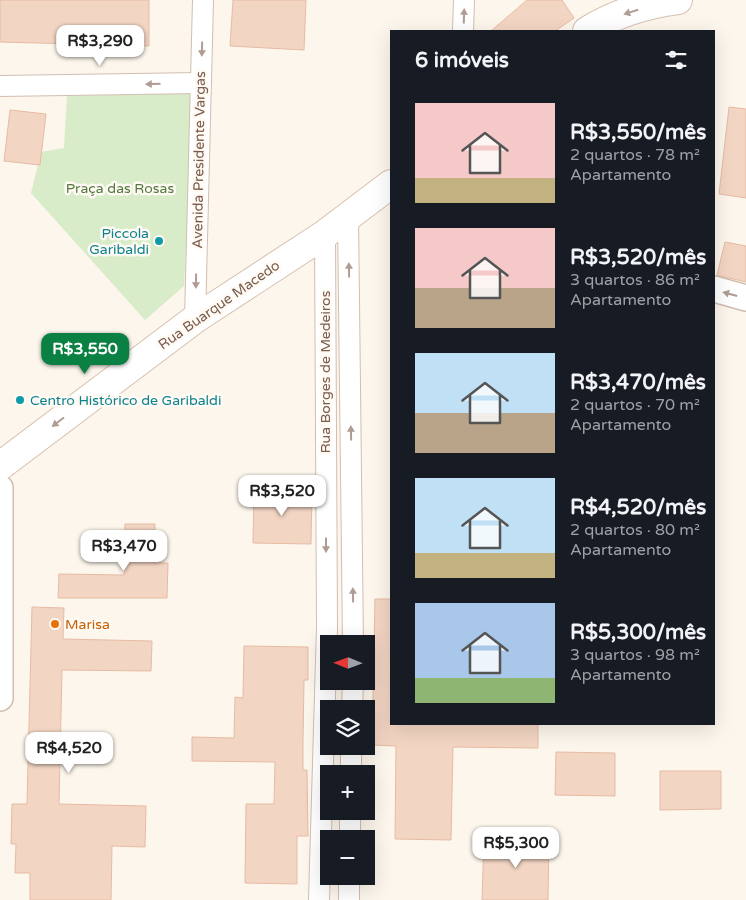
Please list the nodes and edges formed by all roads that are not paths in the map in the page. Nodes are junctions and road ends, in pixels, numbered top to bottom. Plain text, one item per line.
1 (203, 0) edge
2 (464, 0) edge
3 (678, 0) edge
4 (464, 30) edge
5 (589, 30) edge
6 (202, 83) junction
7 (0, 86) edge
8 (390, 185) edge
9 (348, 216) junction
10 (325, 234) junction
11 (715, 289) edge
12 (746, 298) edge
13 (195, 319) junction
14 (0, 466) edge
15 (0, 488) edge
16 (327, 627) junction
17 (350, 635) edge
18 (353, 635) edge
19 (0, 698) edge
20 (349, 885) edge
21 (319, 900) edge
22 (349, 900) edge

1 -> 6 street, Avenida Presidente Vargas
4 -> 2 street
3 -> 5 main road
6 -> 7 street
6 -> 13 street, Avenida Presidente Vargas
8 - 9 main road, Rua Buarque Macedo
9 - 10 main road, Rua Buarque Macedo
18 -> 9 street, Rua Borges de Medeiros
10 - 13 main road, Rua Buarque Macedo
10 -> 16 street, Rua Borges de Medeiros
12 -> 11 street
13 -> 14 main road, Rua Buarque Macedo
15 - 19 street
16 - 17 street
16 - 21 street, Rua Borges de Medeiros
20 - 22 street

